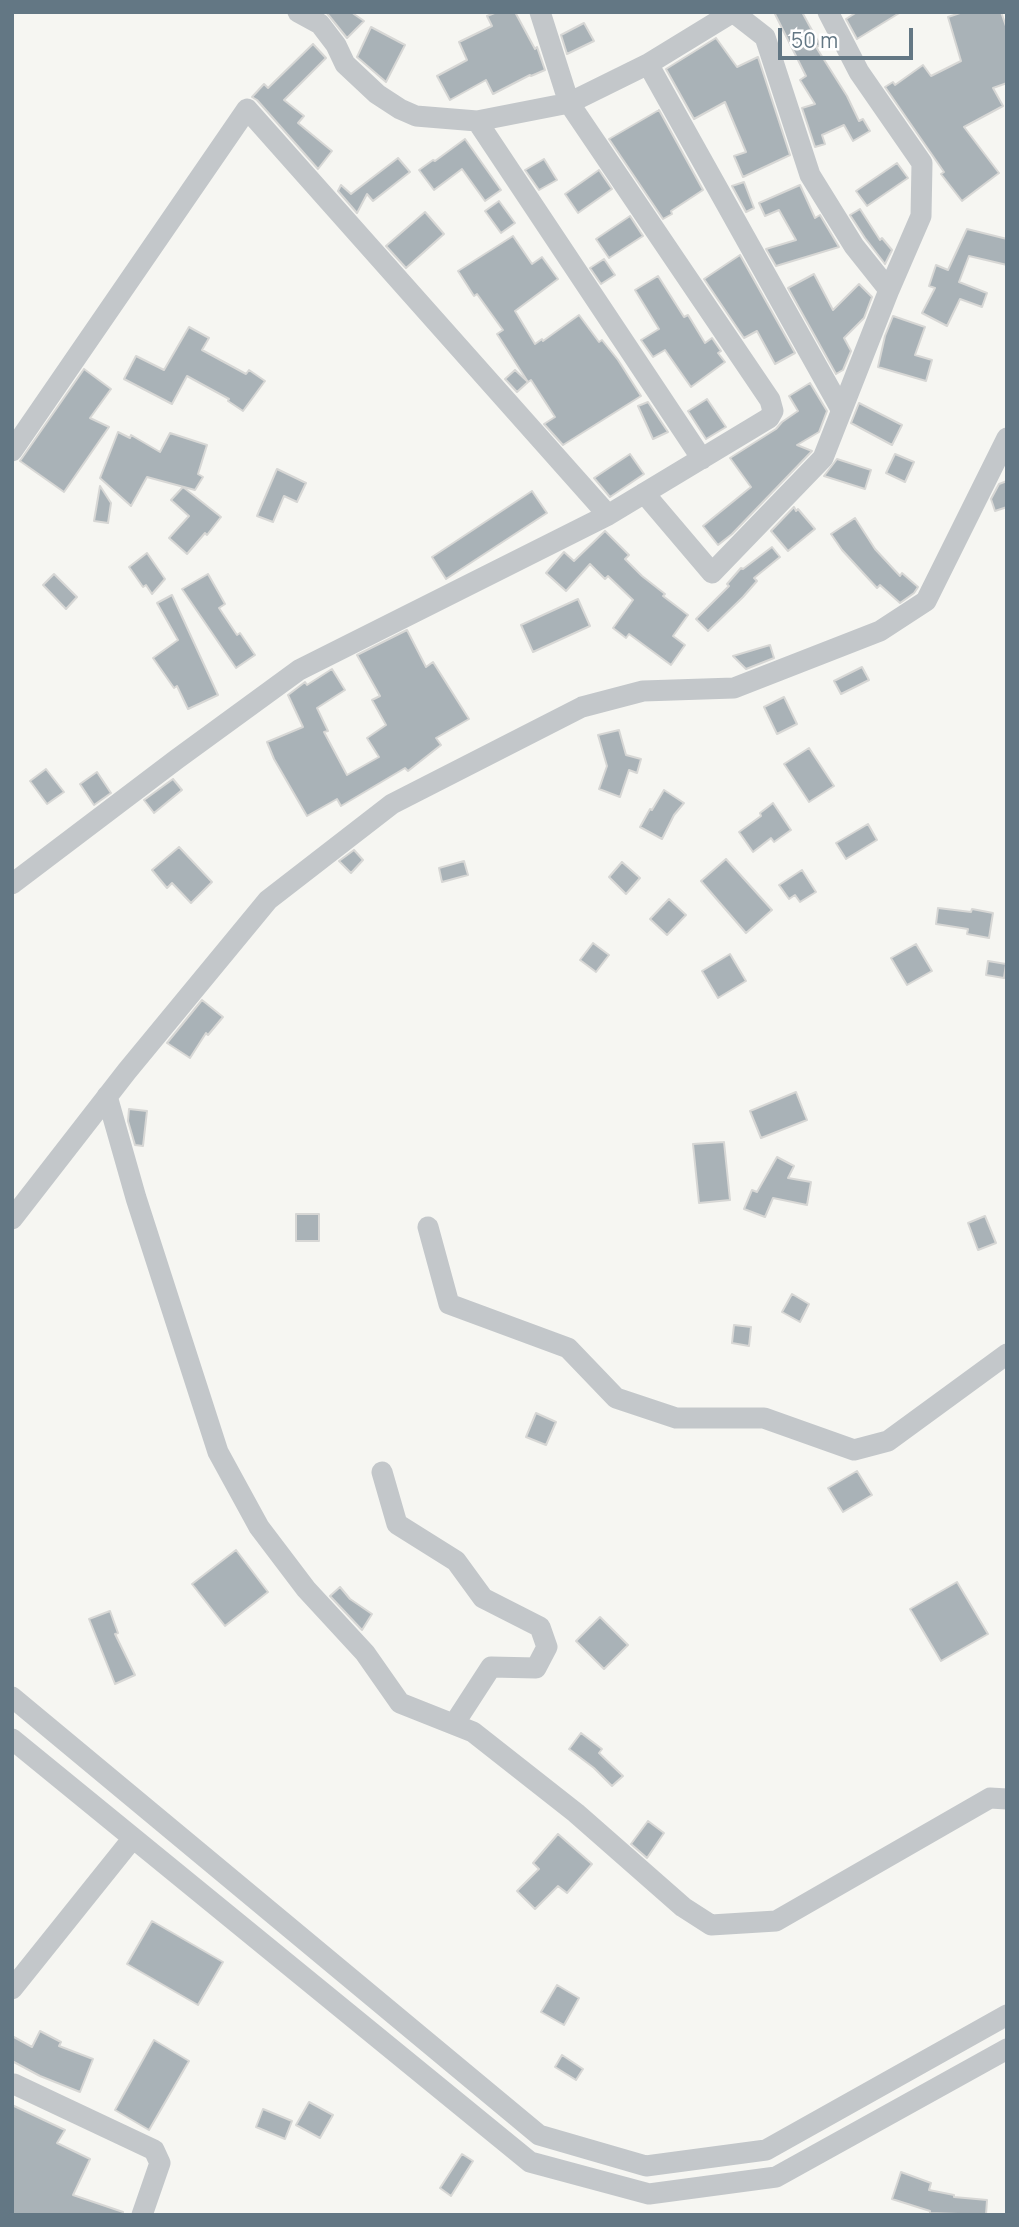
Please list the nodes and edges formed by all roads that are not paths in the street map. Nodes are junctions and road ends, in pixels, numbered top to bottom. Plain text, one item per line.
1 (298, 12) edge
2 (540, 12) edge
3 (828, 12) edge
4 (648, 64) junction
5 (569, 103) junction
6 (477, 121) junction
7 (889, 290) junction
8 (841, 409) junction
9 (1007, 438) edge
10 (12, 451) edge
11 (702, 458) junction
12 (644, 493) junction
13 (608, 515) junction
14 (12, 884) edge
15 (107, 1096) junction
16 (12, 1219) edge
17 (428, 1227) dead end
18 (1007, 1354) edge
19 (382, 1472) dead end
20 (12, 1697) edge
21 (454, 1724) junction
22 (12, 1739) edge
23 (1007, 1799) edge
24 (133, 1838) junction
25 (12, 1989) edge
26 (1007, 2015) edge
27 (1007, 2049) edge
28 (13, 2084) edge
29 (142, 2215) edge

1 - 6 street
2 - 5 street
3 - 7 street
4 - 5 street
4 - 7 street
4 - 8 street
5 - 6 street
5 - 11 street
6 - 11 street
7 - 8 street
8 - 12 street
9 - 15 street
10 - 13 street
11 - 12 street
12 - 13 street
13 - 14 street
15 - 16 street
15 - 21 street
17 - 18 street
19 - 21 street
20 - 26 street
21 - 23 street
22 - 24 street
24 - 25 street
24 - 27 street
28 - 29 street

